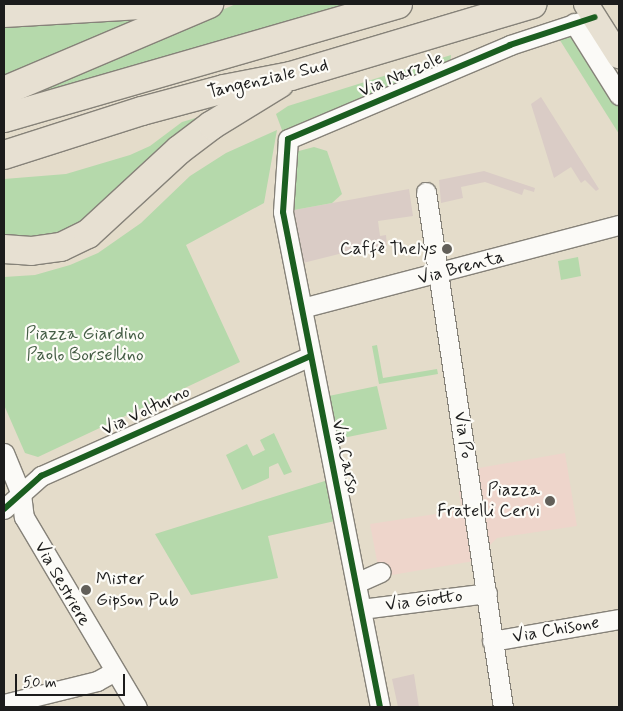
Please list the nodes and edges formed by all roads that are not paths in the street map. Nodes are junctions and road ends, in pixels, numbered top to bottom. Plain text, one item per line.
1 (158, 4) edge
2 (209, 4) edge
3 (398, 4) edge
4 (533, 4) edge
5 (4, 13) edge
6 (585, 15) edge
7 (619, 56) edge
8 (291, 76) junction
9 (4, 90) edge
10 (619, 95) edge
11 (4, 118) edge
12 (4, 155) edge
13 (426, 192) dead end
14 (283, 212) joint
15 (619, 225) edge
16 (4, 249) edge
17 (438, 274) junction
18 (302, 308) junction
19 (310, 356) junction
20 (4, 453) edge
21 (21, 494) junction
22 (4, 509) edge
23 (381, 572) dead end
24 (356, 583) junction
25 (487, 593) junction
26 (361, 610) junction
27 (619, 619) edge
28 (492, 641) junction
29 (113, 672) junction
30 (4, 704) edge
31 (137, 707) edge
32 (380, 707) edge
33 (503, 707) edge

1 - 5 highway
2 - 9 highway
3 - 11 highway, Tangenziale Sud
4 - 8 highway, Tangenziale Sud
6 - 7 main road
6 - 10 street
6 - 14 street, Via Narzole
8 - 12 highway, Tangenziale Sud
8 - 16 highway
13 - 17 street, Via Po
14 - 18 street, Via Carso
15 - 17 street, Via Brenta
17 - 18 street, Via Brenta
17 - 25 street, Via Po
18 - 19 street, Via Carso
19 - 21 street, Via Volturno
19 - 24 street, Via Carso
20 - 21 street, Via Sestriere
21 - 22 street, Via Volturno
21 - 29 street, Via Sestriere
23 - 24 street
24 - 26 street, Via Carso
25 - 26 street, Via Giotto
25 - 28 street, Via Po
26 - 32 street, Via Carso
27 - 28 street, Via Chisone
28 - 33 street, Via Po
29 - 30 street
29 - 31 street, Via Sestriere

